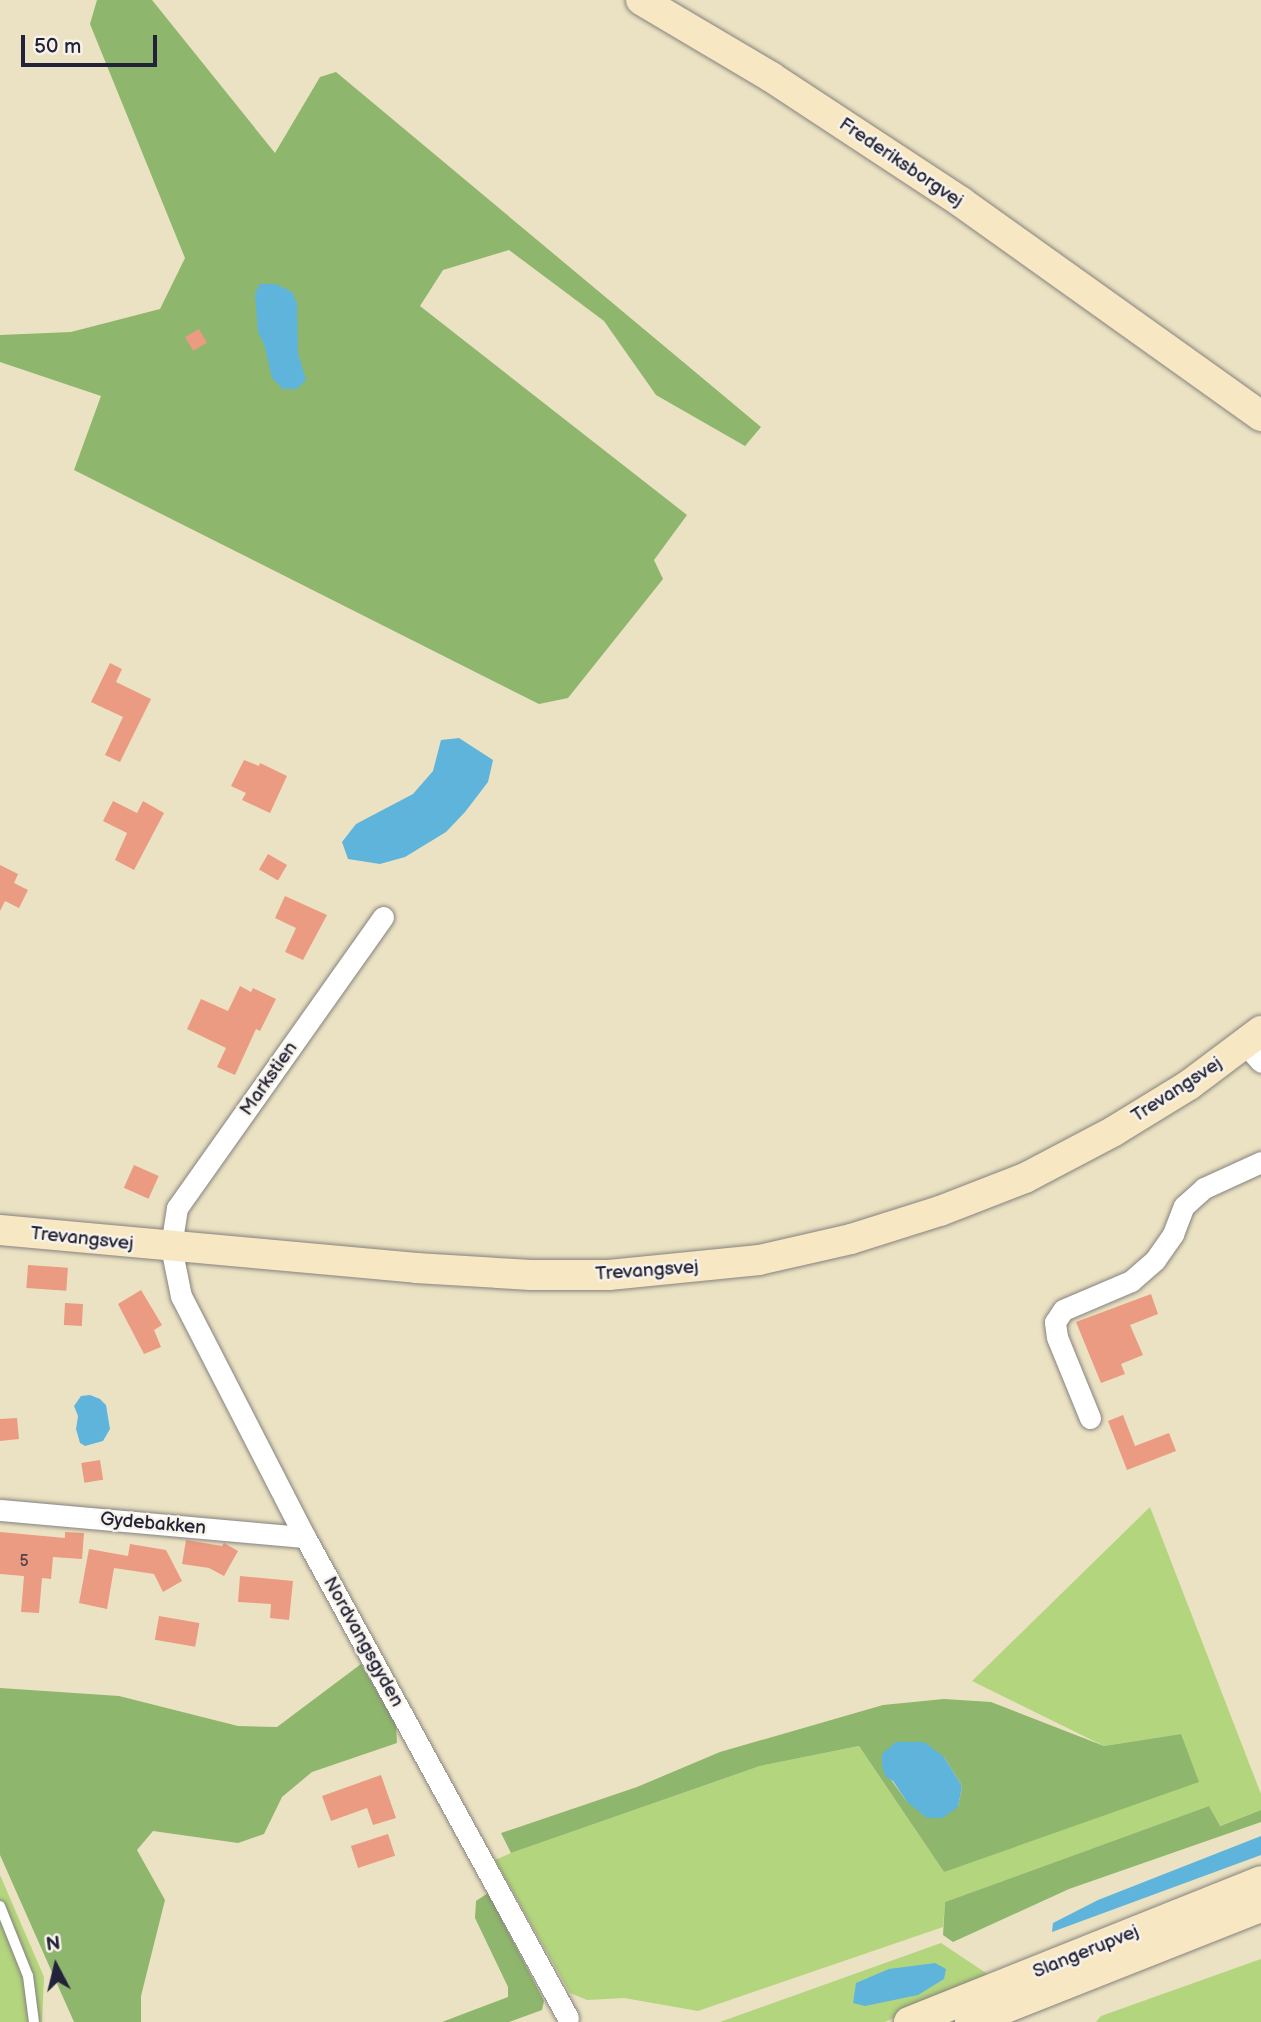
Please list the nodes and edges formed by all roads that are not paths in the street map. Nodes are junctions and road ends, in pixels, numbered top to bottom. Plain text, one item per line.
1 (641, 0) edge
2 (1153, 340) junction
3 (1261, 416) edge
4 (1261, 432) edge
5 (383, 917) dead end
6 (1256, 1046) edge
7 (1261, 1162) edge
8 (0, 1230) edge
9 (171, 1247) junction
10 (1090, 1418) dead end
11 (0, 1510) edge
12 (306, 1537) junction
13 (1261, 1881) edge
14 (0, 1906) edge
15 (1261, 1908) edge
16 (29, 2020) edge
17 (562, 2020) edge
18 (909, 2022) edge
19 (970, 2022) edge

1 - 2 street, Frederiksborgvej
2 - 3 street, Frederiksborgvej
2 - 4 street, Frederiksborgvej
5 - 9 street, Markstien
6 - 9 street, Trevangsvej
7 - 10 street
8 - 9 street, Trevangsvej
9 - 12 street, Nordvangsgyden
11 - 12 street, Gydebakken
12 - 17 street, Nordvangsgyden
13 - 18 street, Slangerupvej
14 - 16 lane
15 - 19 street, Slangerupvej

